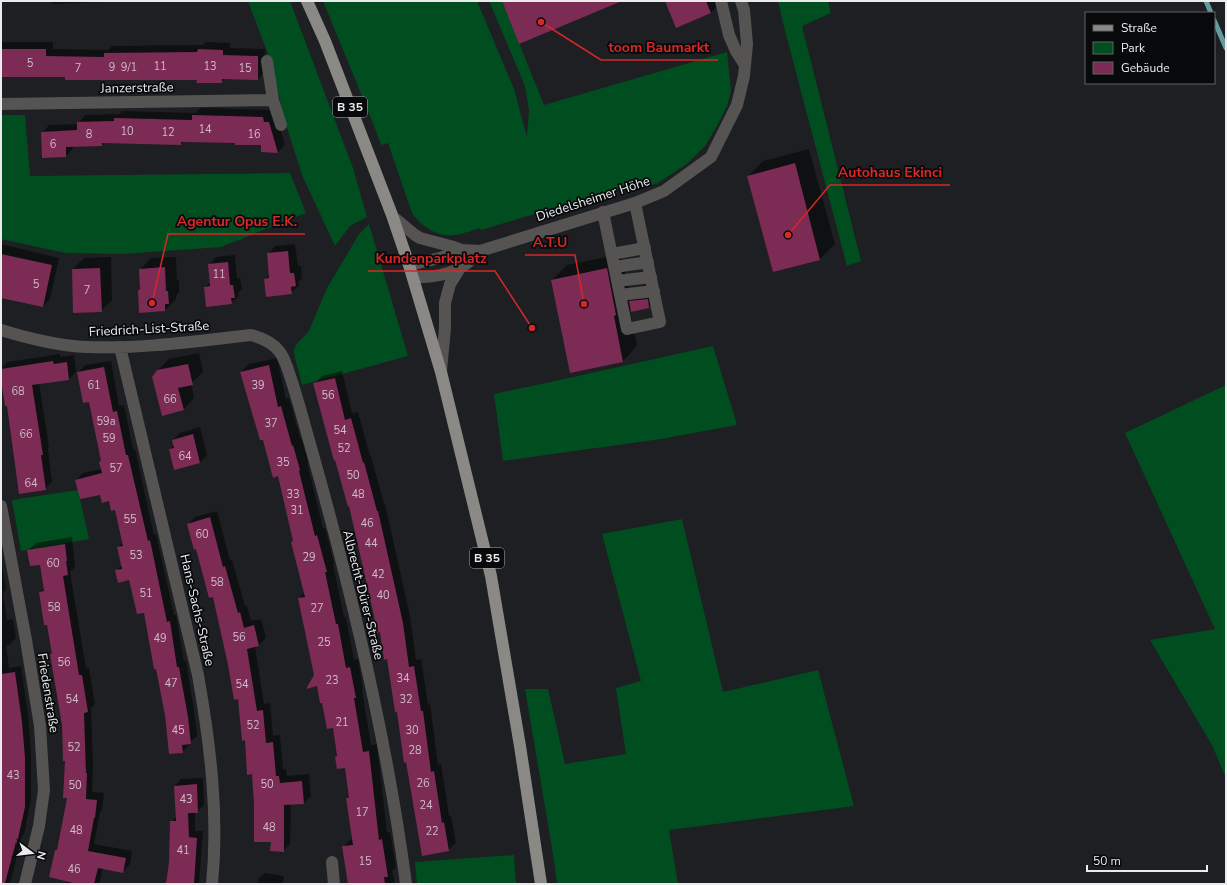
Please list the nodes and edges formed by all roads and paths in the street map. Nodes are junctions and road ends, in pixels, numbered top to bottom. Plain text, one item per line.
1 (307, 1) edge
2 (721, 1) edge
3 (741, 1) edge
4 (267, 61) dead end
5 (745, 65) junction
6 (273, 100) junction
7 (1, 104) edge
8 (281, 125) dead end
9 (635, 203) junction
10 (603, 212) junction
11 (394, 217) junction
12 (645, 248) junction
13 (462, 250) junction
14 (480, 251) junction
15 (612, 254) junction
16 (648, 262) junction
17 (409, 265) junction
18 (615, 267) junction
19 (460, 268) junction
20 (413, 277) junction
21 (651, 277) junction
22 (617, 281) junction
23 (654, 290) junction
24 (620, 294) junction
25 (1, 330) edge
26 (251, 335) joint
27 (120, 346) junction
28 (441, 372) junction
29 (1, 506) edge
30 (3, 528) edge
31 (332, 862) dead end
32 (25, 884) edge
33 (212, 884) edge
34 (334, 884) edge
35 (406, 884) edge
36 (542, 884) edge

1 - 11 main road, B 35
2 - 5 street
3 - 5 street, Diedelsheimer Höhe
4 - 6 street
5 - 9 street, Diedelsheimer Höhe
6 - 7 street, Janzerstraße
6 - 8 street
9 - 10 street, Diedelsheimer Höhe
9 - 12 street
10 - 14 street, Diedelsheimer Höhe
10 - 15 street
11 - 13 street
11 - 17 main road, B 35
12 - 15 street
12 - 16 street
13 - 14 street
13 - 17 street
14 - 19 street
15 - 18 street
16 - 18 street
16 - 21 street
17 - 20 main road, B 35
18 - 22 street
19 - 20 street
19 - 28 street
20 - 28 main road, B 35
21 - 22 street
21 - 23 street
22 - 24 street
23 - 24 street
23 - 24 street
25 - 27 street, Friedrich-List-Straße
26 - 27 street, Friedrich-List-Straße
26 - 35 street, Albrecht-Dürer-Straße
27 - 33 street, Hans-Sachs-Straße
28 - 36 main road, B 35
29 - 30 street, Friedenstraße
30 - 32 street, Friedenstraße
31 - 34 street

